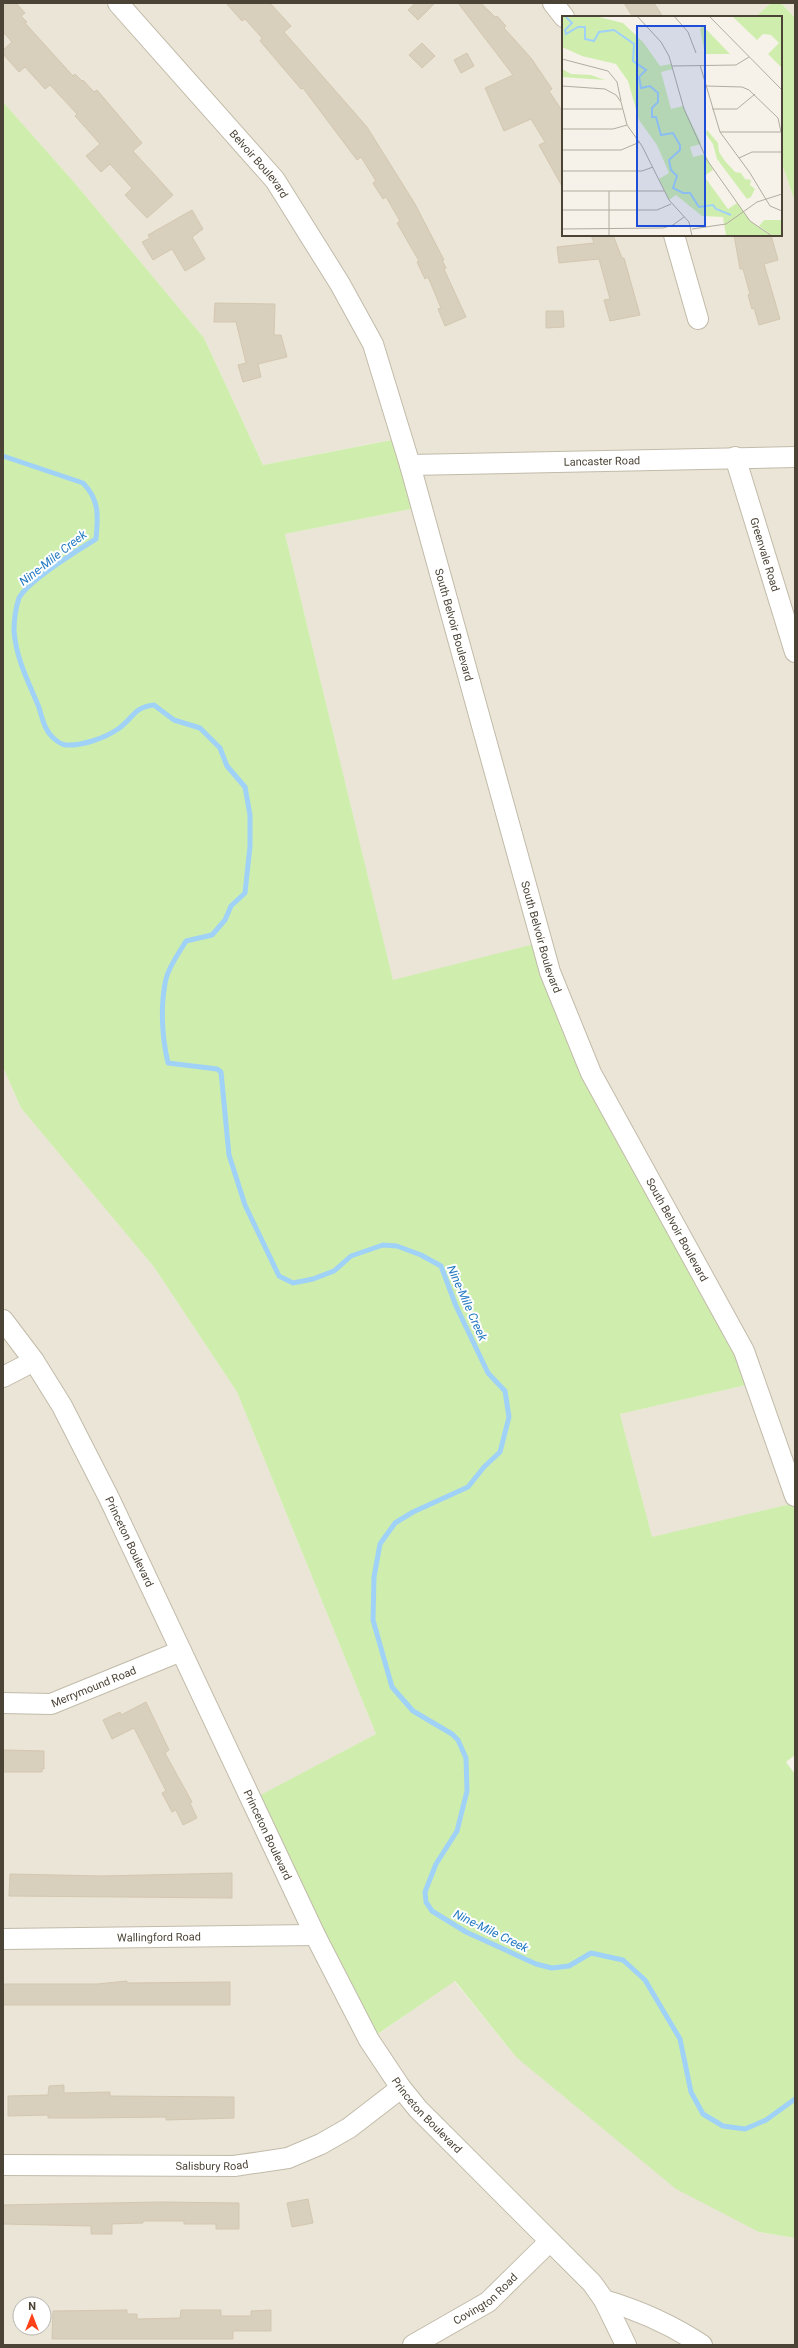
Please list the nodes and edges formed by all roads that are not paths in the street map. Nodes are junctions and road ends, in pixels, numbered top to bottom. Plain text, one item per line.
1 (118, 3) edge
2 (553, 3) edge
3 (563, 16) edge
4 (674, 236) edge
5 (698, 319) dead end
6 (373, 344) joint
7 (734, 457) junction
8 (795, 457) edge
9 (410, 465) junction
10 (795, 652) edge
11 (3, 1320) edge
12 (34, 1360) junction
13 (3, 1377) edge
14 (795, 1496) edge
15 (181, 1651) junction
16 (3, 1704) edge
17 (315, 1935) junction
18 (3, 1939) edge
19 (401, 2088) junction
20 (3, 2166) edge
21 (549, 2242) junction
22 (604, 2300) junction
23 (413, 2345) edge
24 (626, 2345) edge
25 (702, 2345) edge

1 - 6 street, Belvoir Boulevard
2 - 3 street
4 - 5 street
6 - 9 street, South Belvoir Boulevard
7 - 8 street, Lancaster Road
7 - 9 street, Lancaster Road
7 - 10 street, Greenvale Road
9 - 14 street, South Belvoir Boulevard
11 - 12 street, Princeton Boulevard
12 - 13 street
12 - 15 street, Princeton Boulevard
15 - 16 street, Merrymound Road
15 - 17 street, Princeton Boulevard
17 - 18 street, Wallingford Road
17 - 19 street, Princeton Boulevard
19 - 20 street, Salisbury Road
19 - 21 street, Princeton Boulevard
21 - 22 street, Princeton Boulevard
21 - 23 street, Covington Road
22 - 24 street, Princeton Boulevard
22 - 25 street

